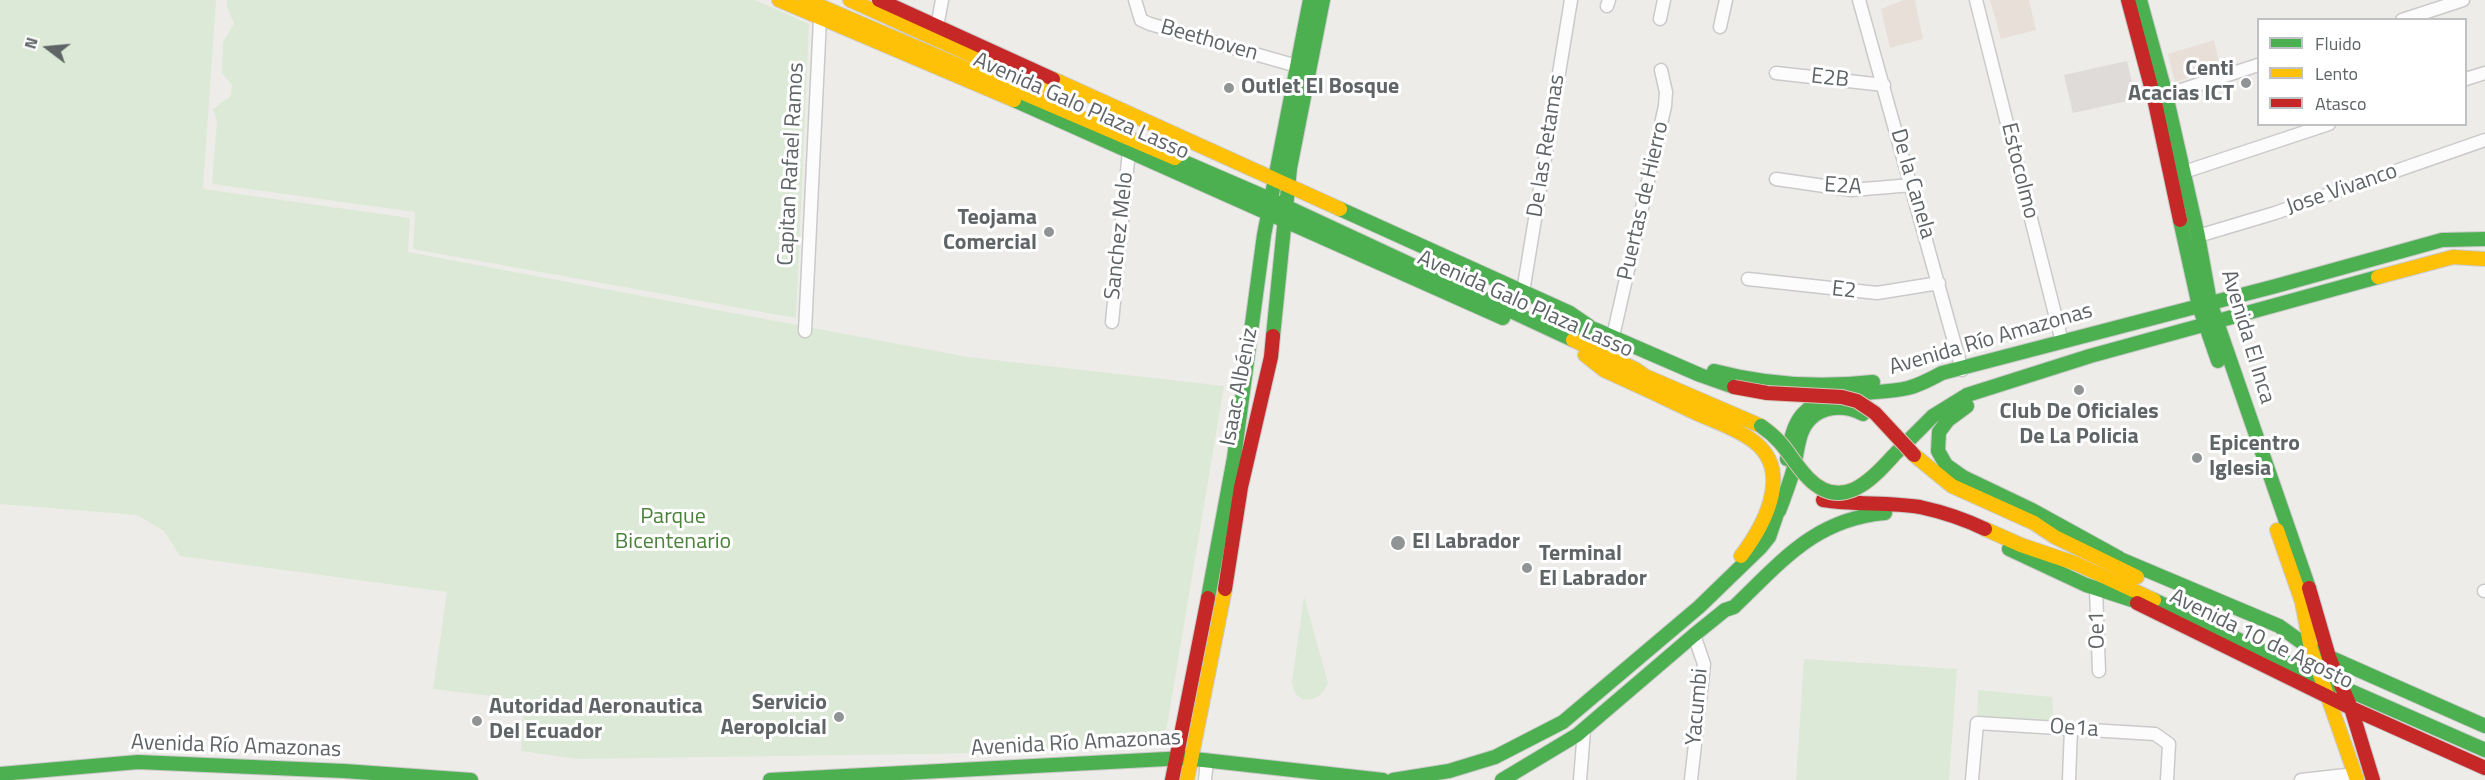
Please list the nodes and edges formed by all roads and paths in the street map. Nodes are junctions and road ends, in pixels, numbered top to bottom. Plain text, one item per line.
1 (779, 0) edge
2 (806, 0) edge
3 (850, 0) edge
4 (879, 0) edge
5 (942, 0) edge
6 (1136, 0) edge
7 (1310, 0) edge
8 (1323, 0) edge
9 (1571, 0) edge
10 (1664, 0) edge
11 (1726, 0) edge
12 (1859, 0) edge
13 (1976, 0) edge
14 (2128, 0) edge
15 (2139, 0) edge
16 (2463, 0) edge
17 (821, 9) edge
18 (2408, 18) edge
19 (1660, 19) dead end
20 (937, 27) junction
21 (1720, 27) dead end
22 (1297, 66) junction
23 (2257, 66) edge
24 (1661, 70) dead end
25 (1776, 73) dead end
26 (2485, 73) edge
27 (2467, 79) edge
28 (1884, 85) junction
29 (2160, 97) junction
30 (2323, 126) edge
31 (2485, 140) edge
32 (1129, 151) junction
33 (2184, 172) junction
34 (1776, 179) dead end
35 (1911, 185) junction
36 (1271, 195) junction
37 (1287, 202) junction
38 (2198, 236) junction
39 (2485, 239) edge
40 (2485, 259) edge
41 (1748, 279) dead end
42 (1939, 282) junction
43 (1523, 292) junction
44 (2205, 304) junction
45 (1570, 313) junction
46 (1112, 322) dead end
47 (2211, 322) junction
48 (1594, 329) junction
49 (805, 331) dead end
50 (1614, 332) junction
51 (2062, 342) junction
52 (1585, 355) junction
53 (1962, 370) junction
54 (1942, 373) junction
55 (1645, 376) junction
56 (2001, 386) junction
57 (1761, 426) junction
58 (1914, 455) junction
59 (1235, 486) junction
60 (1779, 511) junction
61 (2034, 523) junction
62 (2021, 545) junction
63 (2119, 558) junction
64 (2096, 589) junction
65 (2132, 600) junction
66 (2302, 602) junction
67 (1679, 622) junction
68 (2279, 626) junction
69 (1694, 635) junction
70 (2311, 649) junction
71 (2329, 657) junction
72 (2098, 671) dead end
73 (2320, 672) junction
74 (2339, 680) junction
75 (2328, 697) junction
76 (2351, 708) junction
77 (2485, 726) edge
78 (2071, 728) junction
79 (1584, 730) junction
80 (2485, 741) edge
81 (2485, 750) edge
82 (1495, 757) junction
83 (1177, 758) junction
84 (1192, 758) junction
85 (1207, 760) junction
86 (2485, 768) edge
87 (0, 774) edge
88 (343, 776) edge
89 (945, 776) edge
90 (2356, 777) edge
91 (471, 780) edge
92 (770, 780) edge
93 (776, 780) edge
94 (1172, 780) edge
95 (1187, 780) edge
96 (1205, 780) edge
97 (1383, 780) edge
98 (1393, 780) edge
99 (1497, 780) edge
100 (1502, 780) edge
101 (1580, 780) edge
102 (1691, 780) edge
103 (1972, 780) edge
104 (2069, 780) edge
105 (2167, 780) edge
106 (2301, 780) edge
107 (2373, 780) edge

1 - 17 main road, Avenida Galo Plaza Lasso
2 - 17 main road, Avenida Galo Plaza Lasso
3 - 36 main road, Avenida Galo Plaza Lasso
4 - 20 main road, Avenida Galo Plaza Lasso
5 - 20 street
6 - 22 street, Beethoven
7 - 22 main road, Isaac Albéniz
8 - 37 main road, Isaac Albéniz
9 - 43 street, De las Retamas
10 - 19 street
11 - 21 street
12 - 28 street, De la Canela
13 - 51 street, Estocolmo
14 - 29 main road, Avenida El Inca
15 - 29 main road, Avenida El Inca
16 - 18 street
17 - 32 main road, Avenida Galo Plaza Lasso
17 - 36 main road, Avenida Galo Plaza Lasso
17 - 49 street, Capitan Rafael Ramos
20 - 36 main road, Avenida Galo Plaza Lasso
22 - 36 main road, Isaac Albéniz
23 - 29 street
24 - 50 street, Puertas de Hierro
25 - 28 street, E2B
26 - 27 street
28 - 35 street, De la Canela
29 - 33 main road, Avenida El Inca
29 - 44 main road, Avenida El Inca
30 - 33 street
31 - 38 street, Jose Vivanco
32 - 36 main road, Avenida Galo Plaza Lasso
32 - 46 street, Sanchez Melo
33 - 38 main road, Avenida El Inca
34 - 35 street, E2A
35 - 42 street, De la Canela
36 - 37 main road, Avenida Galo Plaza Lasso
36 - 37 main road, Avenida Galo Plaza Lasso
36 - 59 main road, Isaac Albéniz
37 - 43 main road, Avenida Galo Plaza Lasso
37 - 48 main road, Avenida Galo Plaza Lasso
37 - 52 main road, Avenida Galo Plaza Lasso
37 - 55 main road, Avenida Galo Plaza Lasso
37 - 59 main road, Isaac Albéniz
38 - 44 main road, Avenida El Inca
39 - 44 main road, Avenida Río Amazonas
40 - 47 main road, Avenida Río Amazonas
41 - 42 street, E2
42 - 53 street, De la Canela
43 - 45 main road, Avenida Galo Plaza Lasso
44 - 47 main road, Avenida El Inca
44 - 51 main road, Avenida Río Amazonas
45 - 48 main road, Avenida Galo Plaza Lasso
45 - 50 main road
47 - 56 main road, Avenida Río Amazonas
47 - 66 main road, Avenida El Inca
47 - 71 main road, Avenida El Inca
48 - 58 main road, Avenida 10 de Agosto, bridge
50 - 54 main road
51 - 53 main road, Avenida Río Amazonas
52 - 55 main road, Avenida Galo Plaza Lasso
52 - 67 main road
53 - 54 main road, Avenida Río Amazonas
54 - 60 main road, Avenida Río Amazonas
55 - 57 main road
56 - 57 main road, Avenida Río Amazonas, bridge
56 - 63 main road
57 - 62 main road, Avenida 10 de Agosto, bridge
58 - 60 main road, bridge
58 - 61 main road, Avenida 10 de Agosto
59 - 83 main road, Isaac Albéniz
59 - 84 main road, Isaac Albéniz
60 - 67 main road, Avenida Río Amazonas
61 - 63 main road, Avenida 10 de Agosto
61 - 73 main road, Avenida 10 de Agosto
62 - 65 main road, Avenida 10 de Agosto
62 - 73 main road, Avenida 10 de Agosto
63 - 68 main road, Avenida 10 de Agosto
64 - 65 main road
64 - 69 main road
64 - 72 street, Oe1
65 - 75 main road, Avenida 10 de Agosto
66 - 68 main road
66 - 70 main road, Avenida El Inca
67 - 82 main road, Avenida Río Amazonas
68 - 70 main road, Avenida 10 de Agosto
69 - 79 main road
69 - 102 street, Yacumbi
70 - 71 main road, Avenida 10 de Agosto
70 - 73 main road, Avenida El Inca
71 - 74 main road, Avenida El Inca
71 - 77 main road, Avenida 10 de Agosto
73 - 74 main road, Avenida 10 de Agosto
73 - 75 main road, Avenida El Inca
74 - 76 main road, Avenida El Inca
74 - 80 main road, Avenida 10 de Agosto
74 - 81 main road, Avenida 10 de Agosto
75 - 76 main road, Avenida 10 de Agosto
75 - 90 main road, Avenida El Inca
76 - 86 main road, Avenida 10 de Agosto
76 - 107 main road, Avenida El Inca
78 - 103 street, Oe1a
78 - 104 street
78 - 105 street, Oe1a
79 - 100 main road
79 - 101 street
82 - 98 main road, Avenida Río Amazonas
82 - 99 main road
83 - 84 main road, Avenida Río Amazonas
83 - 89 main road, Avenida Río Amazonas
83 - 94 main road, Isaac Albéniz
84 - 85 main road, Avenida Río Amazonas
84 - 95 main road, Isaac Albéniz
85 - 96 street
85 - 97 main road, Avenida Río Amazonas
87 - 88 main road, Avenida Río Amazonas
88 - 91 main road, Avenida Río Amazonas
89 - 93 main road, Avenida Río Amazonas
90 - 106 street
92 - 93 main road, Avenida Río Amazonas

